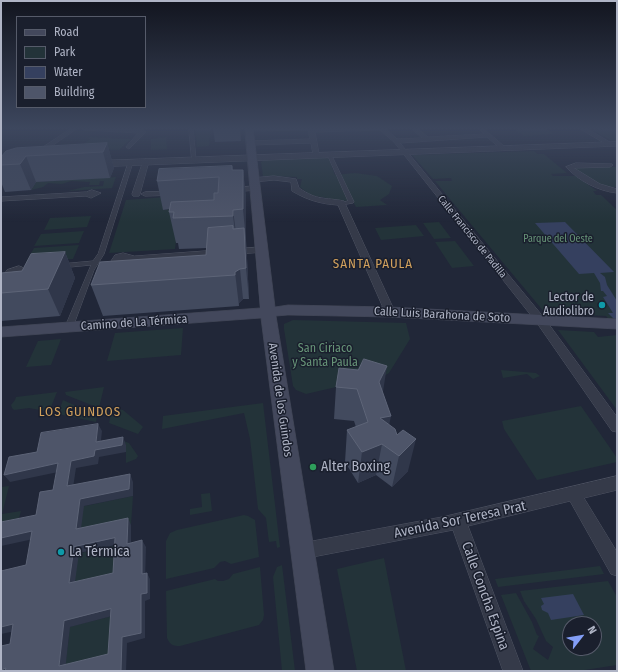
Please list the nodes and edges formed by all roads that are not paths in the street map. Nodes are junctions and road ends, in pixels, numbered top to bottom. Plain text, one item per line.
1 (206, 159) edge
2 (252, 159) edge
3 (331, 159) edge
4 (410, 159) edge
5 (194, 160) joint
6 (131, 162) junction
7 (146, 162) junction
8 (85, 164) edge
9 (610, 165) dead end
10 (255, 184) junction
11 (224, 190) edge
12 (617, 191) edge
13 (181, 192) edge
14 (87, 194) dead end
15 (1, 199) edge
16 (341, 203) junction
17 (261, 250) junction
18 (130, 259) edge
19 (95, 263) junction
20 (49, 267) edge
21 (268, 312) junction
22 (390, 312) junction
23 (541, 321) junction
24 (617, 324) edge
25 (69, 327) junction
26 (1, 332) edge
27 (617, 427) edge
28 (617, 483) edge
29 (574, 494) junction
30 (458, 522) junction
31 (302, 551) junction
32 (617, 568) edge
33 (320, 671) edge
34 (513, 671) edge

1 - 5 street
2 - 10 main road, Avenida de los Guindos
3 - 16 street
4 - 23 street, Calle Francisco de Padilla
5 - 7 street
6 - 7 street
6 - 8 street
6 - 19 street
7 - 13 street
9 - 12 street
10 - 11 street
10 - 16 street
10 - 17 main road, Avenida de los Guindos
14 - 15 street
16 - 22 street
17 - 18 street
17 - 21 main road, Avenida de los Guindos
19 - 20 street
19 - 25 street
21 - 22 main road, Calle Luis Barahona de Soto
21 - 25 main road, Camino de La Térmica
21 - 31 main road, Avenida de los Guindos
22 - 23 main road, Calle Luis Barahona de Soto
23 - 24 main road, Calle Luis Barahona de Soto
23 - 27 street, Calle Francisco de Padilla
25 - 26 main road, Camino de La Térmica
28 - 29 street, Avenida Sor Teresa Prat
29 - 30 street, Avenida Sor Teresa Prat
29 - 32 street
30 - 31 street, Avenida Sor Teresa Prat
30 - 34 street, Calle Concha Espina
31 - 33 main road, Avenida de los Guindos

